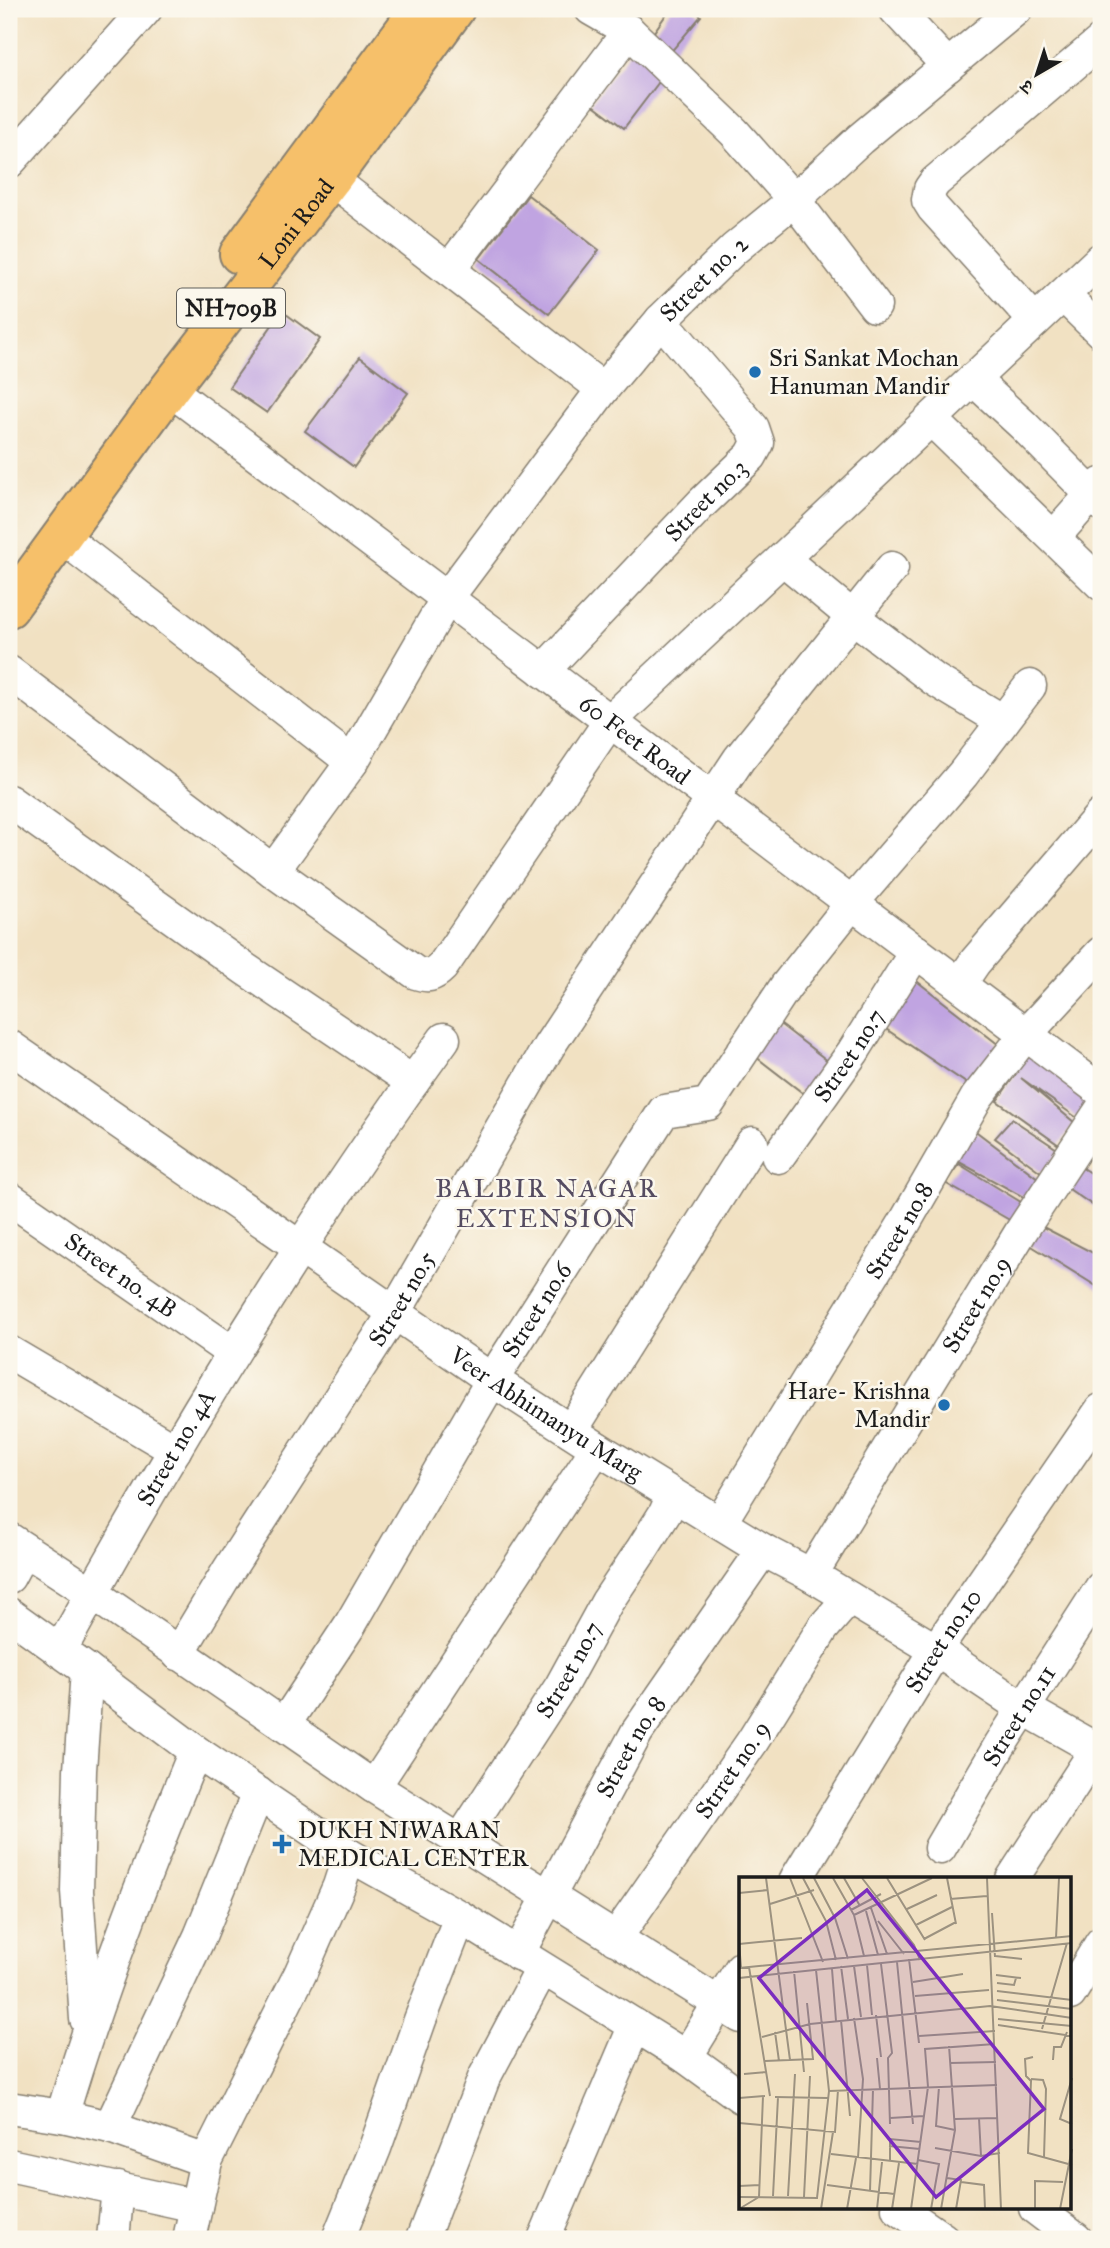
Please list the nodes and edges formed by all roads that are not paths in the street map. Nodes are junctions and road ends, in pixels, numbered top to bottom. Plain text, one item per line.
1 (146, 9) edge
2 (420, 9) edge
3 (455, 9) edge
4 (591, 9) edge
5 (895, 9) edge
6 (1016, 9) edge
7 (629, 32) junction
8 (1101, 41) edge
9 (948, 66) junction
10 (9, 162) edge
11 (331, 179) junction
12 (794, 200) junction
13 (1101, 259) edge
14 (449, 270) junction
15 (1063, 295) junction
16 (875, 306) dead end
17 (661, 320) junction
18 (1035, 321) junction
19 (1101, 332) edge
20 (973, 379) junction
21 (169, 389) junction
22 (603, 389) junction
23 (931, 419) junction
24 (1098, 494) edge
25 (61, 536) junction
26 (1054, 537) junction
27 (783, 559) junction
28 (9, 565) edge
29 (892, 568) dead end
30 (1101, 584) edge
31 (447, 598) junction
32 (9, 608) edge
33 (853, 617) junction
34 (543, 671) junction
35 (9, 672) edge
36 (1030, 686) dead end
37 (610, 721) junction
38 (1003, 721) junction
39 (352, 762) junction
40 (712, 798) junction
41 (9, 801) edge
42 (1101, 815) edge
43 (273, 871) junction
44 (852, 903) junction
45 (916, 951) junction
46 (1101, 953) edge
47 (960, 984) junction
48 (1026, 1034) junction
49 (444, 1039) dead end
50 (9, 1046) edge
51 (412, 1082) junction
52 (1101, 1091) edge
53 (1101, 1110) edge
54 (9, 1198) edge
55 (300, 1248) junction
56 (395, 1312) junction
57 (9, 1352) edge
58 (233, 1353) junction
59 (492, 1380) junction
60 (1101, 1410) edge
61 (584, 1440) junction
62 (175, 1450) junction
63 (673, 1495) junction
64 (720, 1523) junction
65 (16, 1544) edge
66 (763, 1549) junction
67 (811, 1575) junction
68 (9, 1577) edge
69 (1101, 1588) edge
70 (92, 1593) junction
71 (849, 1598) junction
72 (9, 1614) edge
73 (936, 1650) junction
74 (60, 1651) junction
75 (178, 1654) junction
76 (87, 1670) junction
77 (1023, 1708) junction
78 (284, 1725) junction
79 (1100, 1748) edge
80 (195, 1751) junction
81 (374, 1787) junction
82 (258, 1793) junction
83 (460, 1841) junction
84 (940, 1848) dead end
85 (349, 1855) junction
86 (797, 1877) edge
87 (1013, 1877) edge
88 (542, 1912) junction
89 (460, 1917) junction
90 (615, 1939) junction
91 (1101, 1943) edge
92 (530, 1961) junction
93 (739, 1976) edge
94 (1072, 1991) edge
95 (730, 2010) edge
96 (635, 2025) junction
97 (87, 2031) junction
98 (686, 2057) junction
99 (739, 2095) edge
100 (9, 2108) edge
101 (62, 2116) junction
102 (110, 2127) junction
103 (206, 2161) junction
104 (9, 2165) edge
105 (118, 2188) junction
106 (196, 2206) junction
107 (901, 2210) edge
108 (1038, 2210) edge
109 (931, 2228) edge
110 (113, 2239) edge
111 (189, 2239) edge
112 (338, 2239) edge
113 (422, 2239) edge
114 (544, 2239) edge
115 (1076, 2239) edge

1 - 10 street
2 - 28 highway, Loni Road / NH709B
3 - 11 highway, Loni Road / NH709B
4 - 7 street
5 - 9 street
6 - 9 street, Street no. 2
7 - 12 street
7 - 14 street
8 - 18 street
9 - 12 street, Street no. 2
11 - 14 street
11 - 21 highway, Loni Road / NH709B
12 - 16 street
12 - 17 street, Street no. 2
13 - 15 street
14 - 22 street
15 - 18 street
15 - 19 street
17 - 22 street, Street no. 2
17 - 34 street, Street no.3
18 - 20 street
20 - 23 street
20 - 24 street
21 - 25 highway, Loni Road / NH709B
21 - 31 street, 60 Feet Road
22 - 31 street, Street no. 2
23 - 26 street
23 - 27 street
24 - 26 street
25 - 32 highway, Loni Road / NH709B
25 - 39 street
26 - 30 street
27 - 33 street
27 - 37 street
29 - 33 street, Street no.5
31 - 34 street, 60 Feet Road
31 - 39 street, Street no. 2
33 - 38 street
33 - 40 street, Street no.5
34 - 37 street, 60 Feet Road
35 - 43 street
36 - 38 street, Street no.6
37 - 40 street, 60 Feet Road
37 - 43 street
38 - 44 street, Street no.6
39 - 43 street, Street no. 2
40 - 44 street, 60 Feet Road
40 - 56 street, Street no.5
41 - 51 street
42 - 47 street
44 - 45 street, 60 Feet Road
44 - 59 street, Street no.6
45 - 47 street, 60 Feet Road
45 - 61 street, Street no.7
46 - 48 street, Street no.8
47 - 48 street, 60 Feet Road
48 - 52 street, 60 Feet Road
48 - 64 street, Street no.8
49 - 51 street, Street no. 4A
50 - 55 street, Veer Abhimanyu Marg
51 - 55 street, Street no. 4A
53 - 67 street, Street no.9
54 - 58 street, Street no. 4B
55 - 56 street, Veer Abhimanyu Marg
55 - 58 street, Street no. 4A
56 - 59 street, Veer Abhimanyu Marg
56 - 75 street, Street no.5
57 - 62 street
58 - 62 street, Street no. 4A
59 - 61 street, Veer Abhimanyu Marg
59 - 78 street, Street no.6
60 - 73 street, Street no.10
61 - 63 street, Veer Abhimanyu Marg
61 - 81 street, Street no.7
62 - 70 street, Street no. 4A
63 - 64 street, Veer Abhimanyu Marg
63 - 83 street, Street no.7
64 - 66 street, Veer Abhimanyu Marg
65 - 68 street
65 - 70 street
66 - 67 street, Veer Abhimanyu Marg
66 - 88 street, Street no. 8
67 - 71 street, Veer Abhimanyu Marg
69 - 77 street, Street no.11
70 - 74 street, Street no. 4A
70 - 75 street
71 - 73 street, Veer Abhimanyu Marg
71 - 90 street, Strret no. 9
72 - 74 street
73 - 77 street, Veer Abhimanyu Marg
73 - 86 street, Street no.10
74 - 76 street
75 - 78 street
76 - 80 street
76 - 97 street
77 - 79 street, Veer Abhimanyu Marg
77 - 84 street, Street no.11
78 - 81 street
79 - 87 street
80 - 82 street
80 - 97 street
81 - 83 street
82 - 85 street
82 - 102 street
83 - 88 street
85 - 89 street
85 - 103 street
88 - 90 street
88 - 92 street, Street no. 8
89 - 92 street
89 - 112 street
90 - 95 street
91 - 94 street
92 - 96 street
92 - 113 street, Street no. 8
93 - 95 street
95 - 98 street
96 - 98 street
96 - 114 street
97 - 101 street
98 - 99 street
100 - 101 street
101 - 102 street
102 - 103 street
103 - 106 street
104 - 105 street
105 - 106 street
105 - 110 street
106 - 111 street
107 - 109 street
108 - 115 street

